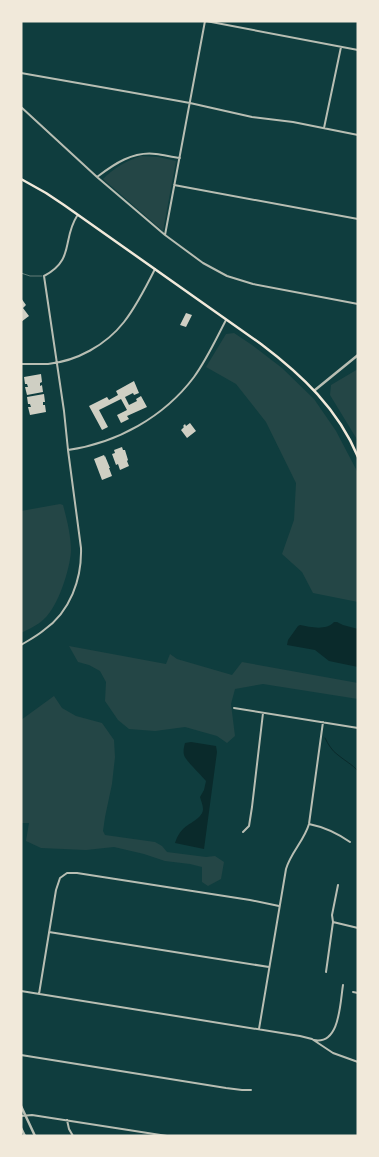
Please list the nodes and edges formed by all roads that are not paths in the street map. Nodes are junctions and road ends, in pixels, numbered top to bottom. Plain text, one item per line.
1 (206, 21) edge
2 (341, 47) junction
3 (358, 50) edge
4 (21, 73) edge
5 (190, 103) junction
6 (21, 107) edge
7 (324, 128) junction
8 (358, 135) edge
9 (180, 158) junction
10 (97, 177) junction
11 (21, 179) edge
12 (174, 185) junction
13 (78, 215) junction
14 (358, 219) edge
15 (165, 235) junction
16 (155, 269) junction
17 (21, 273) edge
18 (44, 276) junction
19 (358, 304) edge
20 (226, 320) junction
21 (358, 355) edge
22 (56, 362) junction
23 (21, 364) edge
24 (315, 390) junction
25 (68, 450) junction
26 (358, 457) edge
27 (21, 645) edge
28 (234, 708) dead end
29 (263, 713) junction
30 (323, 722) junction
31 (358, 728) edge
32 (309, 824) junction
33 (243, 832) dead end
34 (350, 842) dead end
35 (338, 884) dead end
36 (279, 906) junction
37 (333, 922) junction
38 (358, 928) edge
39 (49, 932) junction
40 (269, 967) junction
41 (326, 972) dead end
42 (343, 985) dead end
43 (21, 991) edge
44 (353, 992) dead end
45 (358, 993) edge
46 (39, 994) junction
47 (259, 1029) junction
48 (312, 1039) junction
49 (21, 1055) edge
50 (358, 1062) edge
51 (251, 1090) dead end
52 (21, 1106) edge
53 (23, 1115) edge
54 (68, 1120) junction
55 (21, 1128) edge
56 (25, 1136) edge
57 (35, 1136) edge
58 (73, 1136) edge
59 (166, 1136) edge

1 - 2 street
1 - 5 street
2 - 3 street
2 - 7 street
4 - 5 street
5 - 7 street
5 - 9 street
6 - 10 street
7 - 8 street
9 - 10 street
9 - 12 street
10 - 15 street
11 - 13 main road
12 - 14 street
12 - 15 street
13 - 16 main road
13 - 18 street
15 - 19 street
16 - 20 main road
16 - 22 street
17 - 18 lane
18 - 22 street
20 - 24 main road
20 - 25 street
21 - 24 street
22 - 23 street
22 - 25 street
24 - 26 main road
25 - 27 street
28 - 29 street
29 - 30 street
29 - 33 street
30 - 31 street
30 - 32 street
32 - 34 street
32 - 36 street
35 - 37 street
36 - 39 street
36 - 40 street
37 - 38 street
37 - 41 street
39 - 40 street
39 - 46 street
40 - 47 street
42 - 48 street
43 - 46 street
44 - 45 street
46 - 47 street
47 - 48 street
48 - 50 street
49 - 51 street
52 - 53 street
53 - 54 street
53 - 57 street
54 - 58 street
54 - 59 street
55 - 56 street

